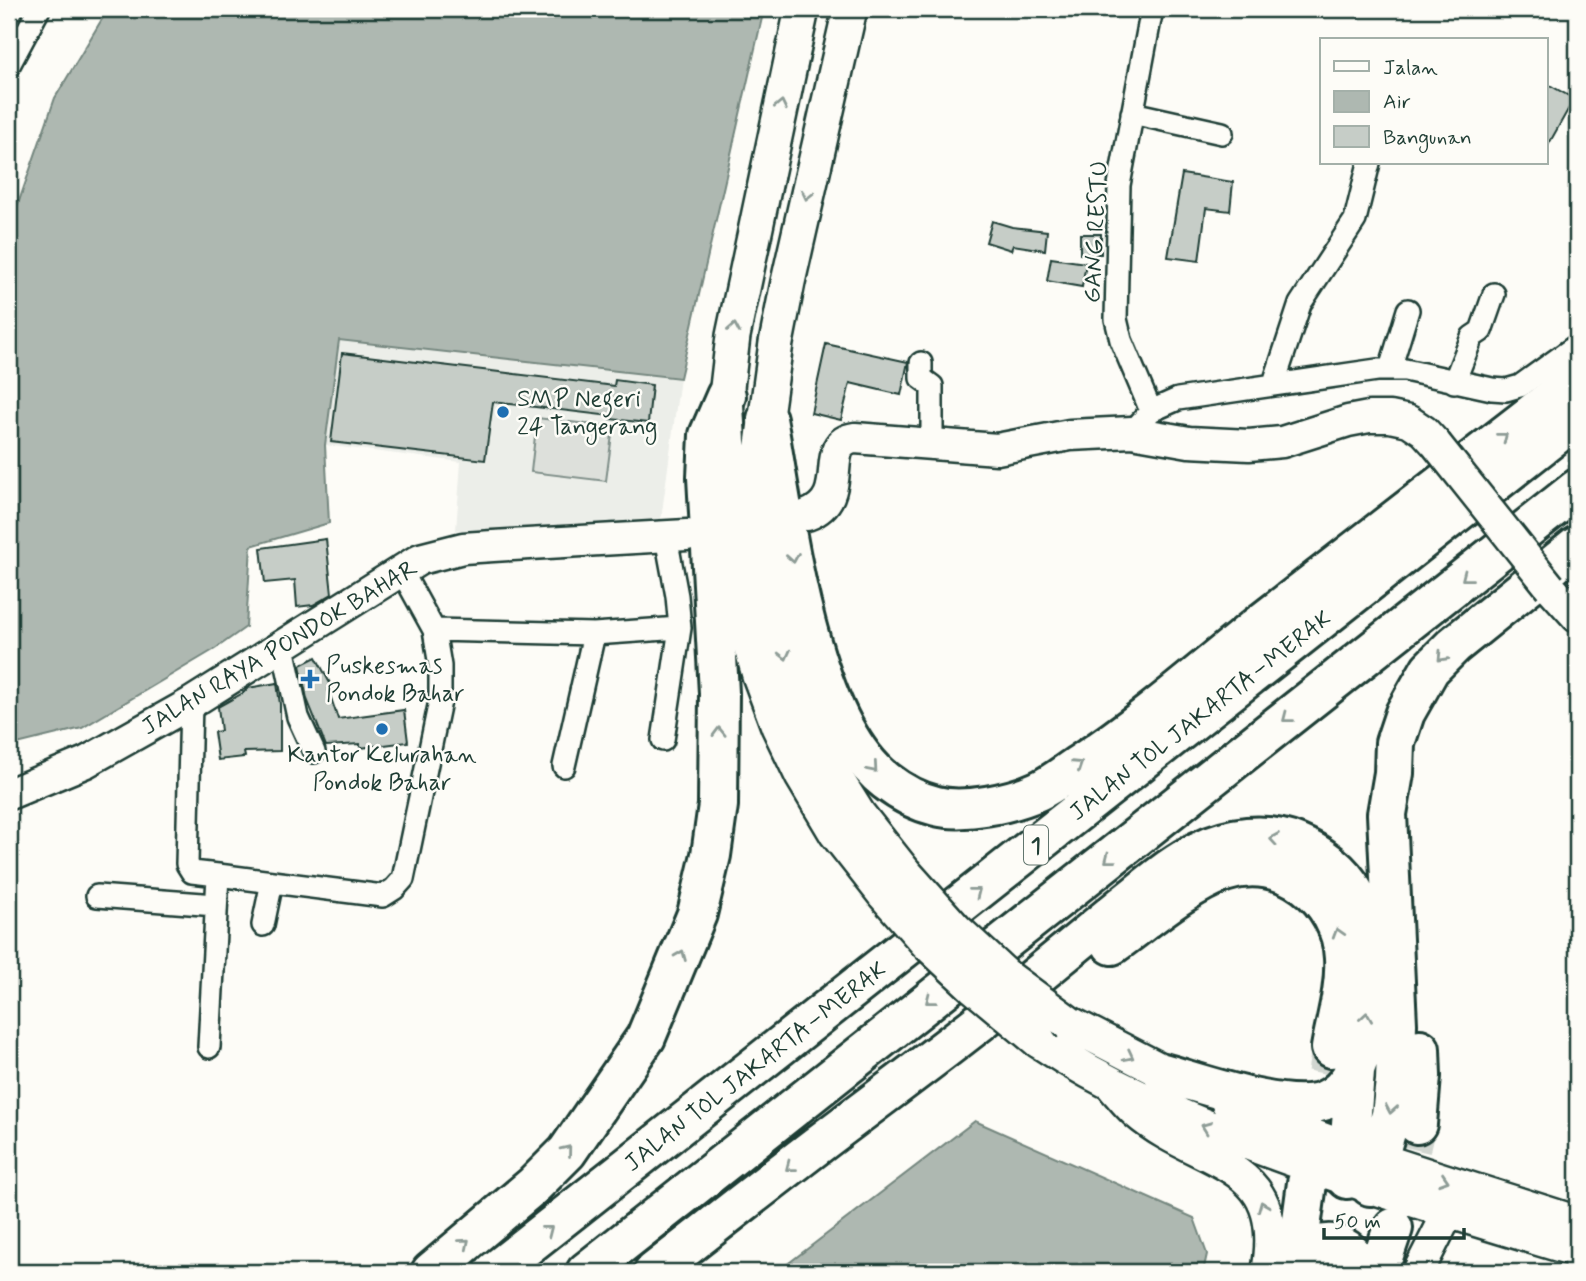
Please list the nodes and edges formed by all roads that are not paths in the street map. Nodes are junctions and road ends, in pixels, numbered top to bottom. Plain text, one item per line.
1 (39, 9) edge
2 (802, 9) edge
3 (850, 9) edge
4 (1152, 9) edge
5 (9, 65) edge
6 (1132, 113) junction
7 (1222, 133) dead end
8 (1369, 164) edge
9 (1494, 294) dead end
10 (1408, 310) dead end
11 (1577, 345) edge
12 (921, 363) dead end
13 (1390, 369) junction
14 (1577, 379) edge
15 (1454, 382) junction
16 (1274, 383) junction
17 (726, 396) junction
18 (1577, 418) edge
19 (767, 419) junction
20 (1142, 422) junction
21 (932, 446) junction
22 (1523, 460) junction
23 (1577, 489) edge
24 (807, 515) dead end
25 (676, 536) joint
26 (1577, 546) edge
27 (401, 570) junction
28 (1577, 617) edge
29 (680, 628) junction
30 (1255, 628) junction
31 (434, 630) junction
32 (594, 634) junction
33 (283, 647) junction
34 (191, 703) junction
35 (663, 740) dead end
36 (313, 752) dead end
37 (564, 766) dead end
38 (1394, 773) junction
39 (9, 794) edge
40 (218, 874) junction
41 (272, 882) junction
42 (894, 884) junction
43 (97, 897) dead end
44 (216, 905) junction
45 (262, 925) dead end
46 (209, 1046) dead end
47 (1343, 1060) junction
48 (1163, 1073) junction
49 (1109, 1083) junction
50 (1417, 1124) tunnel mouth
51 (1361, 1169) junction
52 (1307, 1183) dead end
53 (1449, 1211) junction
54 (1577, 1223) edge
55 (1393, 1228) tunnel mouth
56 (1577, 1250) edge
57 (431, 1272) edge
58 (494, 1272) edge
59 (586, 1272) edge
60 (654, 1272) edge
61 (1267, 1272) edge
62 (1296, 1272) edge
63 (1363, 1272) edge
64 (1378, 1272) edge
65 (1418, 1272) edge

1 - 5 street
17 -> 2 main road
3 -> 19 main road
4 - 6 street, GANG RESTU
6 - 7 street
6 - 20 street, GANG RESTU
8 - 16 street
9 - 15 street
10 - 13 street
11 - 15 street
12 - 21 street
13 - 15 street
13 - 16 street
30 -> 14 highway
16 - 20 street
17 - 42 main road
57 -> 17 highway
18 - 22 highway, JALAN TOL JAKARTA–MERAK / 1
19 -> 30 highway
19 -> 42 main road
20 - 21 street
20 - 28 street, bridge
21 - 24 street
22 - 30 highway
58 -> 22 highway, JALAN TOL JAKARTA–MERAK / 1
23 -> 59 highway, 1
25 - 27 street, JALAN RAYA PONDOK BAHAR
25 - 29 street
26 -> 38 highway
27 - 31 street
27 - 33 street, JALAN RAYA PONDOK BAHAR
29 - 32 street
29 - 35 street
31 - 32 street
31 - 41 street
32 - 37 street
33 - 34 street, JALAN RAYA PONDOK BAHAR
33 - 36 street
34 - 39 street, JALAN RAYA PONDOK BAHAR
34 - 40 street
38 - 50 highway
38 -> 51 highway
40 - 41 street
40 - 44 street
41 - 45 street
42 -> 48 main road, bridge
42 - 49 main road, bridge
43 - 44 street
44 - 46 street
47 - 48 highway
47 - 51 highway
47 -> 60 highway
48 - 51 main road
51 -> 49 main road
61 -> 49 street
51 - 53 main road
51 -> 54 main road
52 - 62 highway
53 - 56 main road
53 - 65 street
55 - 64 highway
62 - 63 highway

